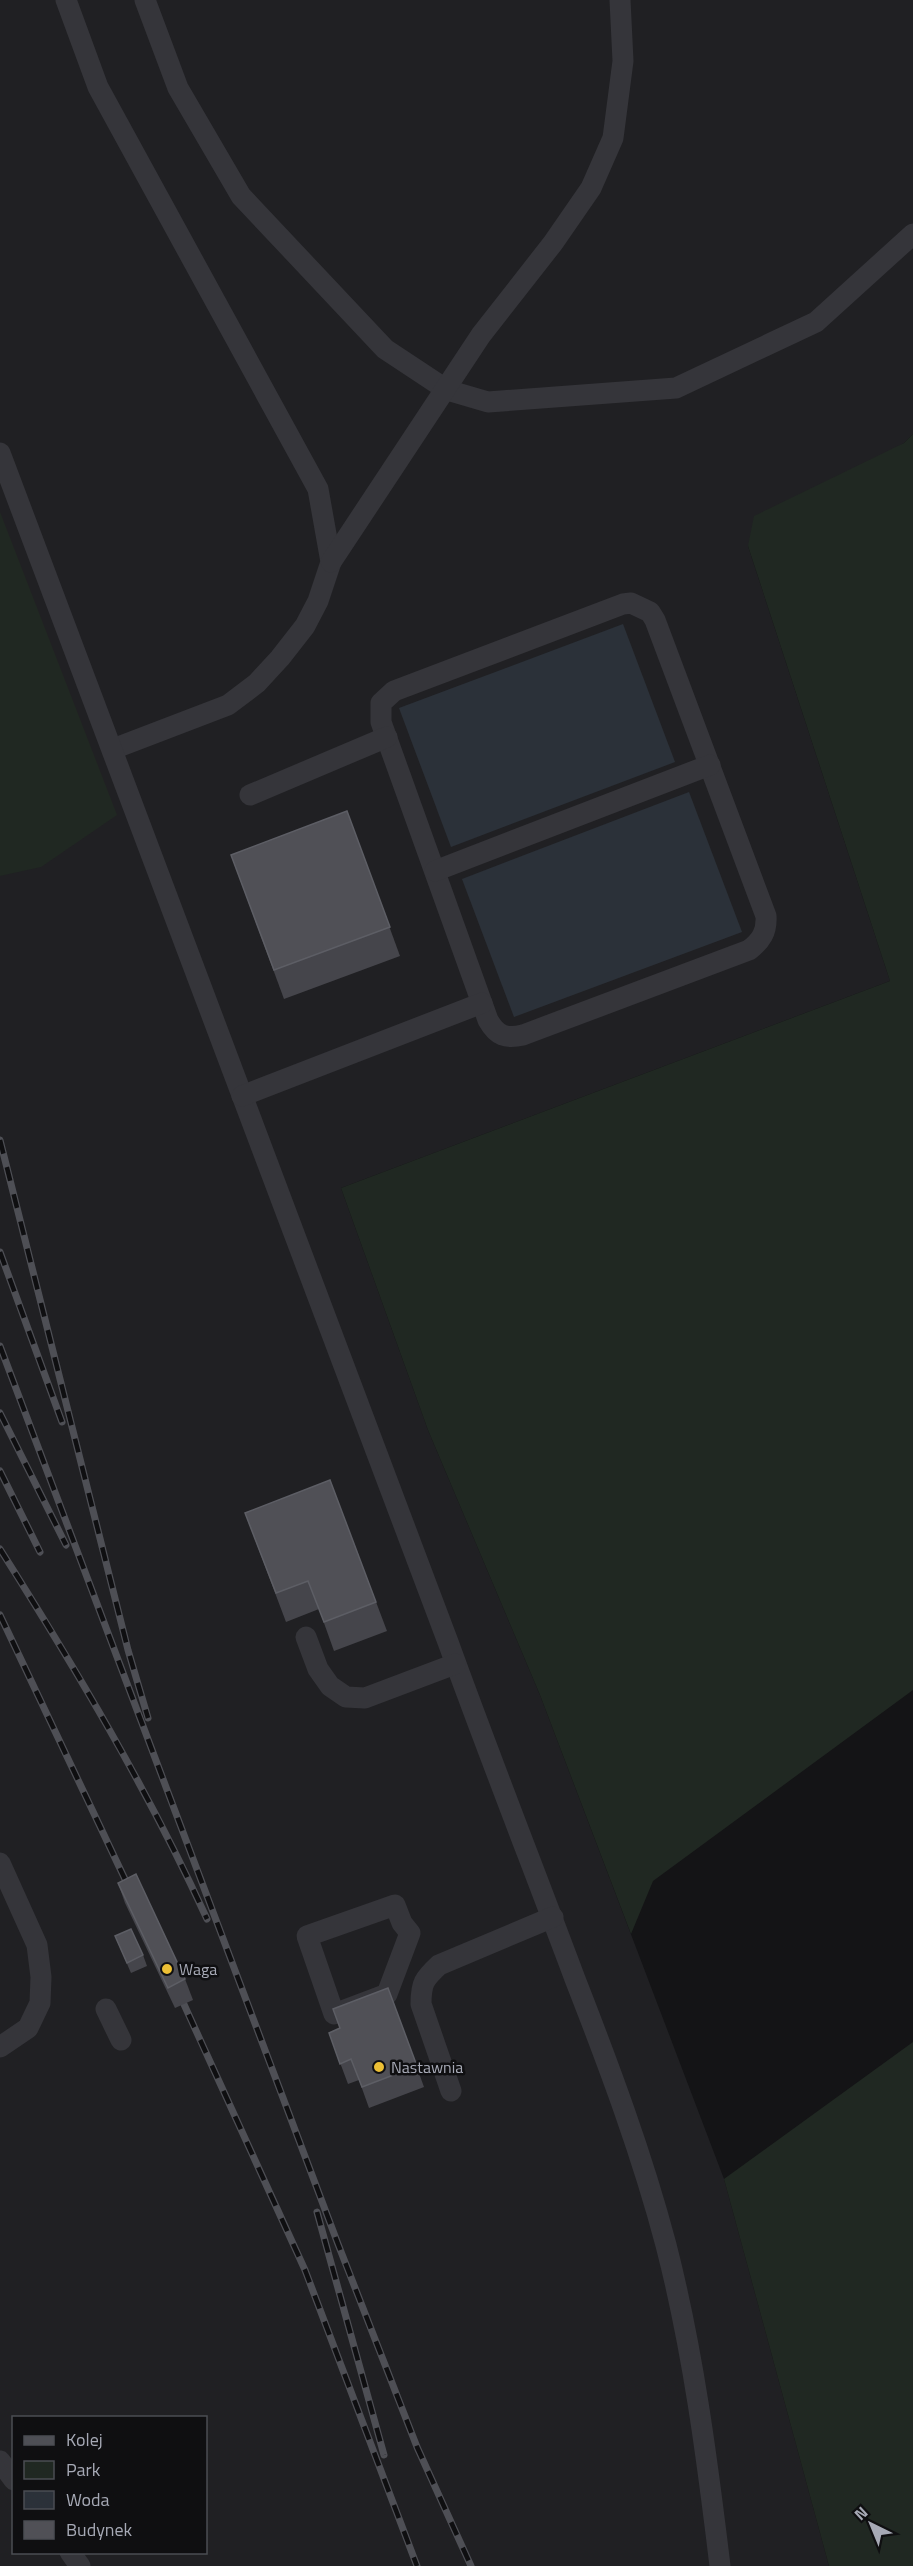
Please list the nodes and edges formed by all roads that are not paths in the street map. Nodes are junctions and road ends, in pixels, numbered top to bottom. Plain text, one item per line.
1 (66, 0) edge
2 (145, 0) edge
3 (620, 0) edge
4 (913, 234) edge
5 (447, 390) junction
6 (0, 453) edge
7 (331, 562) junction
8 (387, 737) junction
9 (113, 749) junction
10 (710, 765) junction
11 (250, 795) dead end
12 (435, 871) junction
13 (482, 1003) junction
14 (242, 1096) junction
15 (306, 1637) dead end
16 (456, 1664) junction
17 (0, 1863) edge
18 (553, 1917) junction
19 (399, 1961) junction
20 (425, 1979) junction
21 (106, 2009) dead end
22 (121, 2040) dead end
23 (0, 2047) edge
24 (451, 2091) dead end
25 (0, 2461) edge
26 (12, 2477) edge
27 (71, 2554) edge
28 (80, 2566) edge
29 (720, 2566) edge

1 - 7 lane
2 - 5 lane
3 - 5 lane
4 - 5 lane
5 - 7 lane
6 - 9 lane
7 - 9 lane
8 - 10 lane
8 - 11 lane
8 - 12 lane
9 - 14 lane
10 - 12 lane
10 - 13 lane
12 - 13 lane
13 - 14 lane
14 - 16 lane
15 - 16 lane
16 - 18 lane
17 - 23 lane
18 - 20 lane
18 - 29 lane
19 - 19 lane
19 - 20 lane
20 - 24 lane
21 - 22 lane
25 - 26 lane
27 - 28 lane

